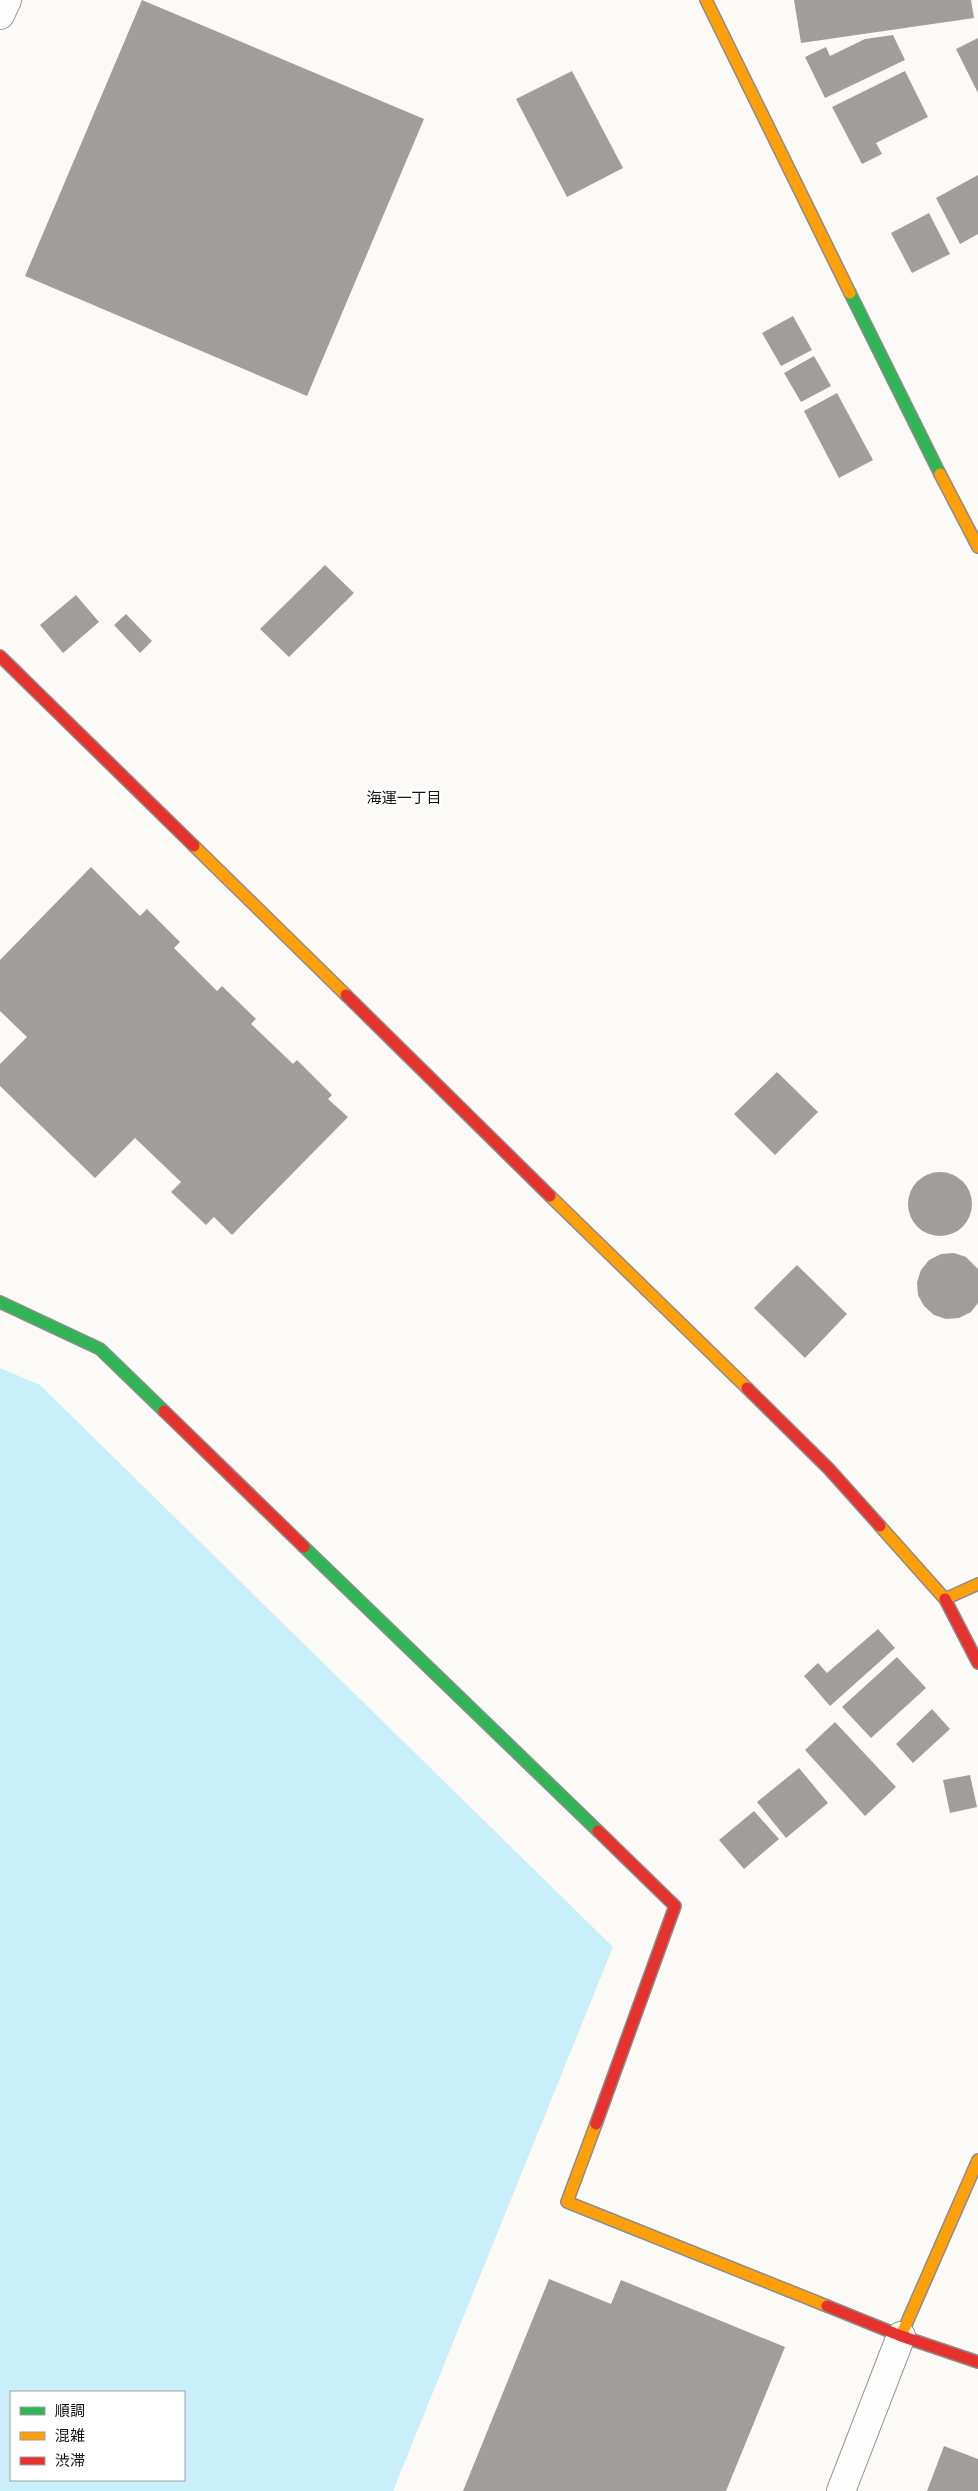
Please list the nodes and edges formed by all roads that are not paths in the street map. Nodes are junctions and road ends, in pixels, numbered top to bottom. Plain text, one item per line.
1 (7, 0) edge
2 (706, 0) edge
3 (0, 15) edge
4 (977, 543) edge
5 (0, 656) edge
6 (0, 1302) edge
7 (978, 1584) edge
8 (944, 1598) junction
9 (978, 1663) edge
10 (978, 2160) edge
11 (901, 2336) junction
12 (978, 2362) edge
13 (841, 2491) edge

1 - 3 street
2 - 4 street
5 - 8 street
6 - 11 street
7 - 8 street
8 - 9 street
10 - 11 street
11 - 12 street
11 - 13 street

